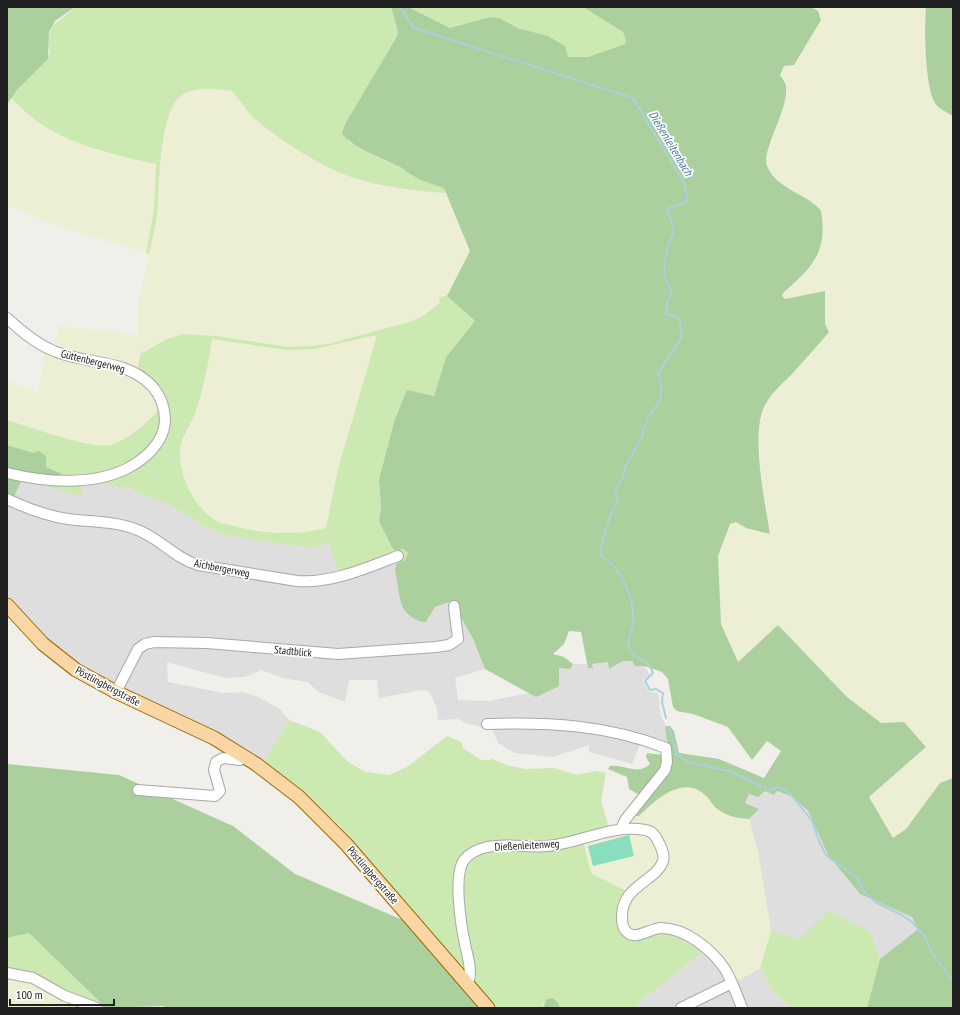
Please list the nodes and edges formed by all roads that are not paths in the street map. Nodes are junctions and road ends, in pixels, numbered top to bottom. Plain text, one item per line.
1 (7, 318) edge
2 (7, 473) edge
3 (7, 499) edge
4 (398, 556) dead end
5 (7, 605) edge
6 (454, 606) dead end
7 (117, 690) junction
8 (487, 724) dead end
9 (245, 757) junction
10 (138, 790) dead end
11 (621, 829) junction
12 (7, 973) edge
13 (466, 982) junction
14 (732, 983) junction
15 (98, 1008) edge
16 (488, 1008) edge
17 (681, 1008) edge
18 (742, 1008) edge

1 - 2 street, Güttenbergerweg
3 - 4 street, Aichbergerweg
5 - 7 main road, Pöstlingbergstraße
6 - 7 street, Stadtblick
7 - 9 main road, Pöstlingbergstraße
8 - 11 street
9 - 10 street
9 - 13 main road, Pöstlingbergstraße
11 - 13 street, Dießenleitenweg
11 - 14 street, Dießenleitenweg
12 - 15 street
13 - 16 main road, Pöstlingbergstraße
14 - 17 street
14 - 18 street, Dießenleitenweg

